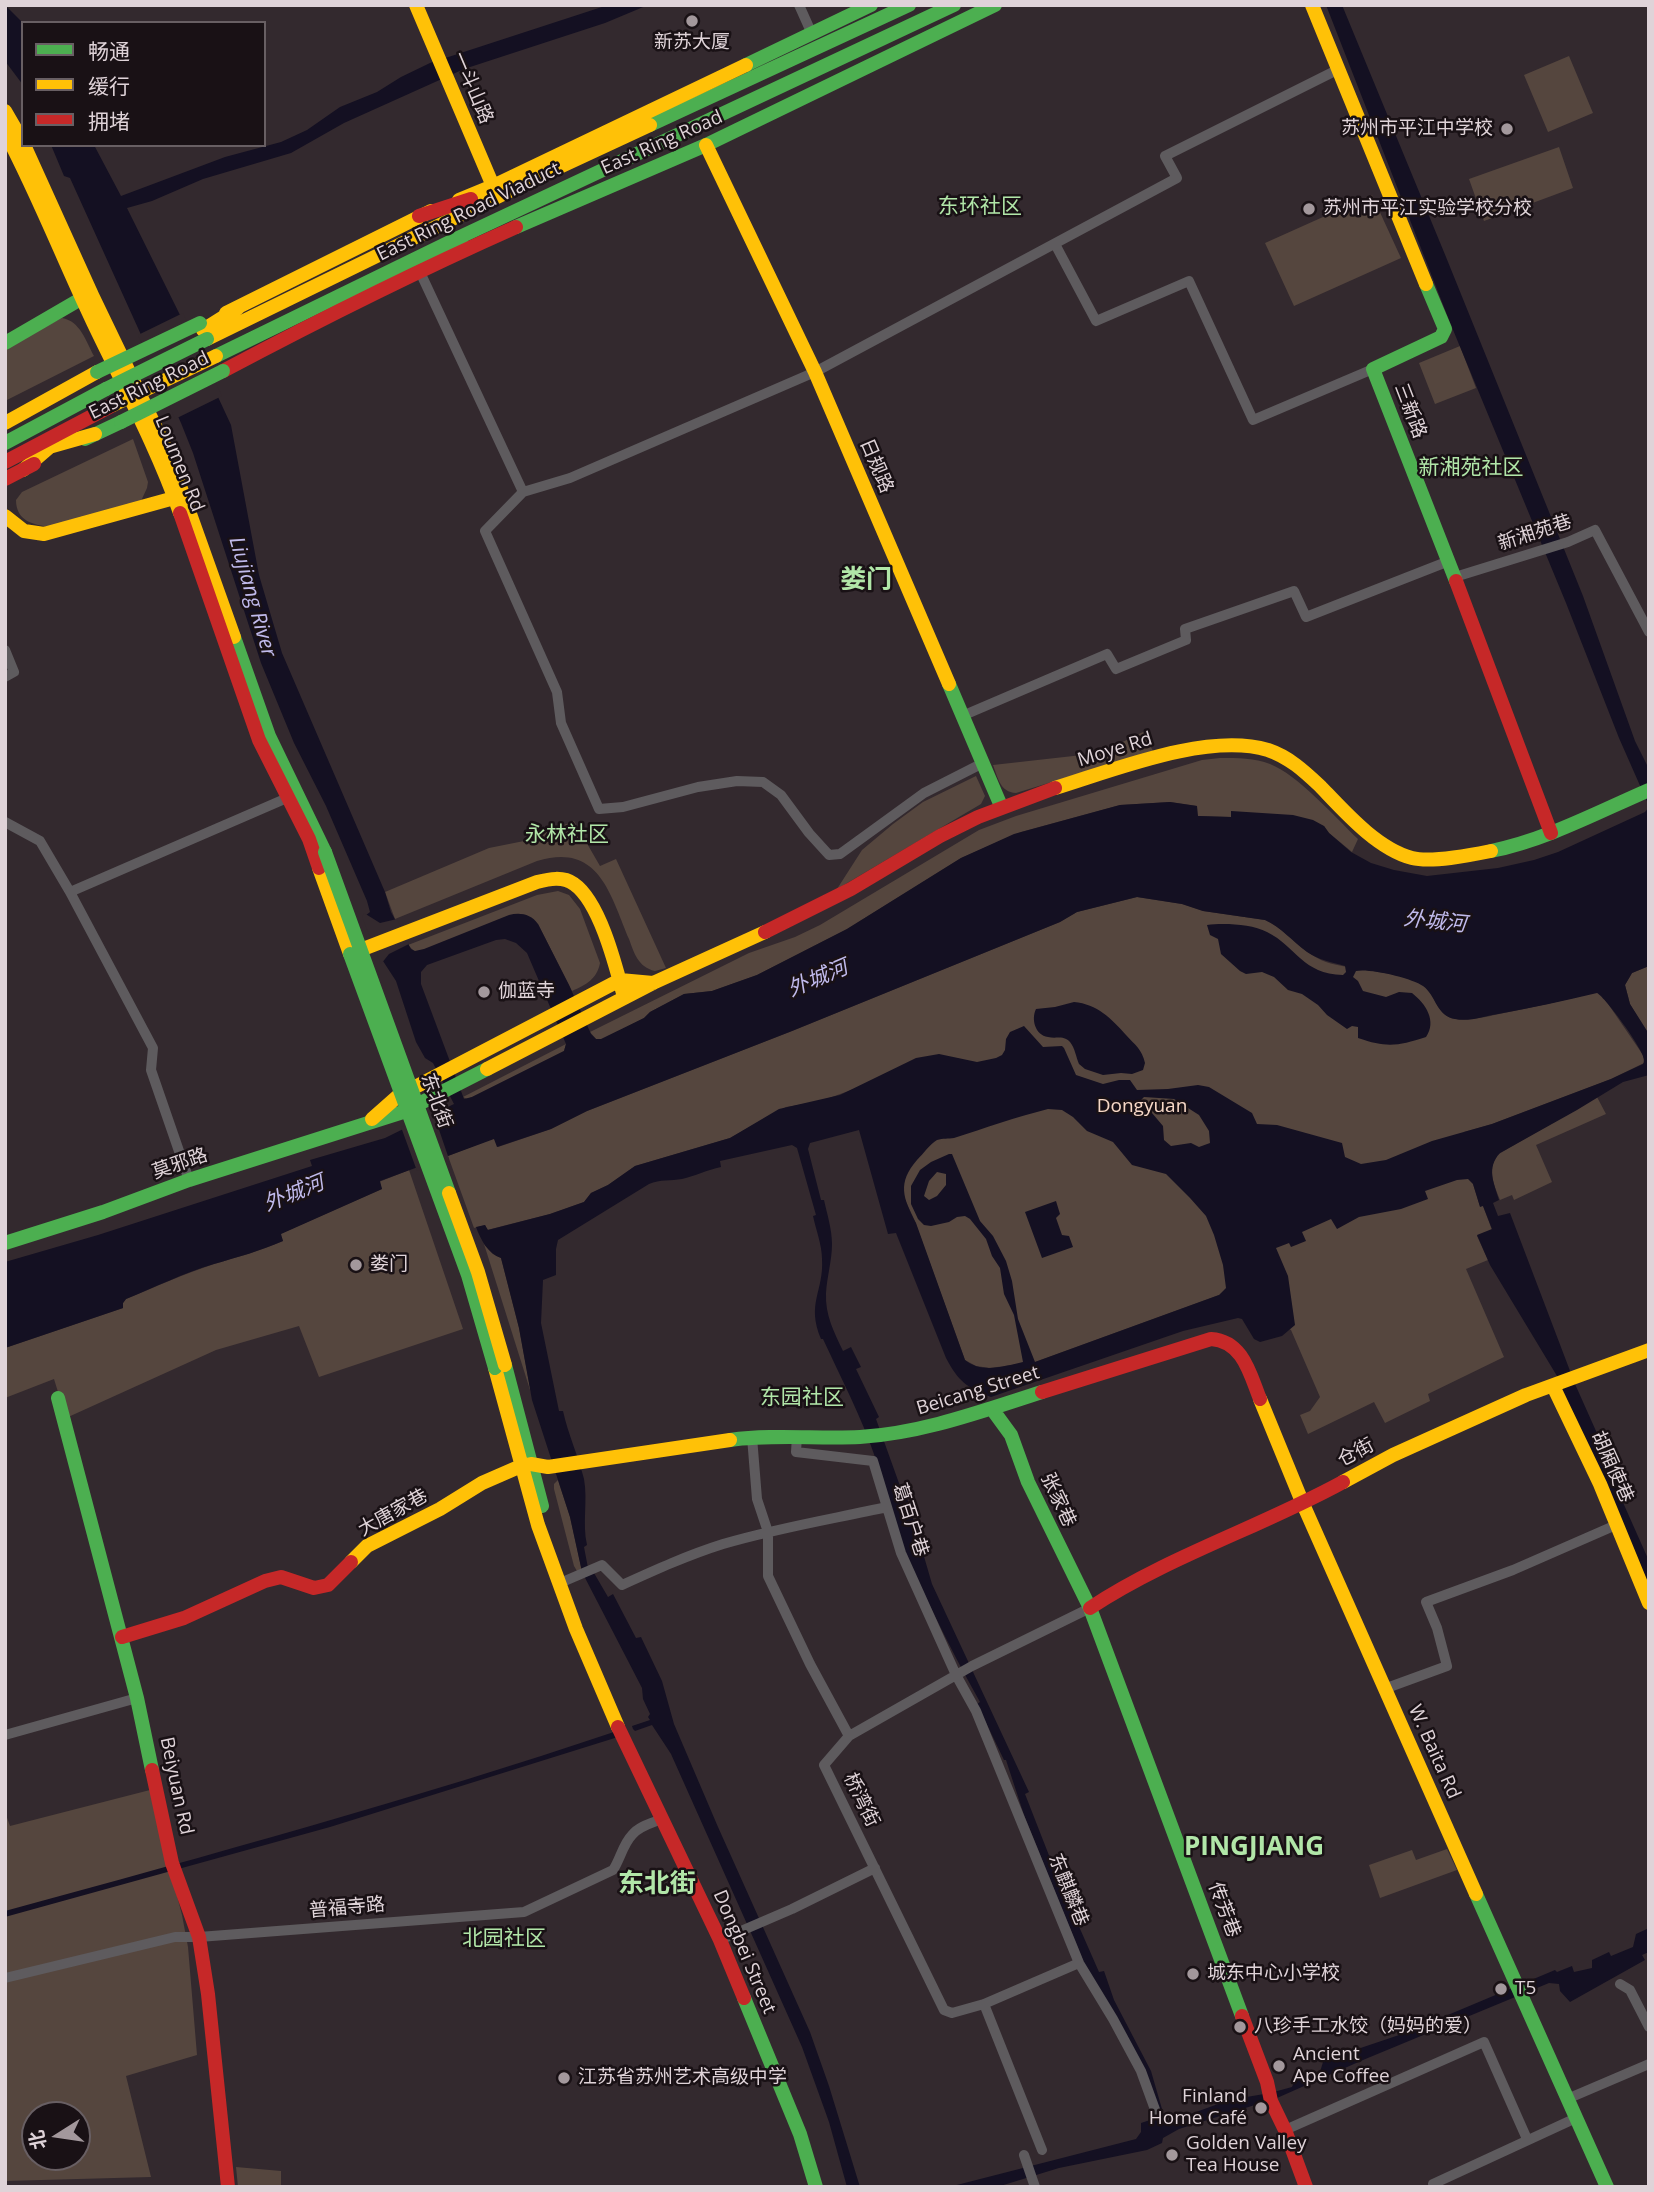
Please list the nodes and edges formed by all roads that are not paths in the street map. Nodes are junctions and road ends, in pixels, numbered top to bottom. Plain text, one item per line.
1 (416, 5) edge
2 (799, 5) edge
3 (871, 5) edge
4 (908, 5) edge
5 (954, 5) edge
6 (995, 5) edge
7 (1312, 5) edge
8 (812, 34) junction
9 (1339, 69) junction
10 (5, 111) edge
11 (5, 132) edge
12 (21, 139) edge
13 (706, 145) junction
14 (25, 147) edge
15 (538, 177) junction
16 (493, 186) junction
17 (419, 216) junction
18 (1055, 244) junction
19 (469, 248) junction
20 (420, 272) junction
21 (365, 284) junction
22 (86, 295) junction
23 (204, 331) junction
24 (5, 343) edge
25 (1373, 369) junction
26 (815, 372) junction
27 (5, 423) edge
28 (75, 425) junction
29 (95, 434) junction
30 (5, 443) edge
31 (50, 447) junction
32 (9, 460) edge
33 (23, 470) junction
34 (5, 480) edge
35 (5, 489) edge
36 (523, 492) junction
37 (180, 497) junction
38 (5, 516) edge
39 (1448, 561) junction
40 (1455, 577) junction
41 (1649, 632) edge
42 (5, 650) edge
43 (5, 677) edge
44 (962, 716) junction
45 (982, 764) junction
46 (1649, 790) edge
47 (293, 796) junction
48 (1001, 806) junction
49 (5, 822) edge
50 (1551, 833) junction
51 (320, 854) joint
52 (70, 892) junction
53 (355, 952) junction
54 (620, 980) junction
55 (653, 983) junction
56 (624, 997) junction
57 (594, 1013) joint
58 (368, 1122) junction
59 (190, 1180) junction
60 (5, 1243) edge
61 (1221, 1339) joint
62 (1649, 1350) edge
63 (500, 1366) joint
64 (1555, 1385) junction
65 (58, 1398) dead end
66 (992, 1409) junction
67 (797, 1436) junction
68 (752, 1437) junction
69 (526, 1465) junction
70 (1303, 1504) junction
71 (887, 1507) junction
72 (1616, 1525) junction
73 (768, 1532) junction
74 (560, 1583) junction
75 (1649, 1604) edge
76 (1090, 1608) junction
77 (122, 1637) junction
78 (958, 1674) junction
79 (1384, 1689) junction
80 (137, 1698) junction
81 (5, 1735) edge
82 (849, 1736) junction
83 (662, 1819) junction
84 (874, 1868) junction
85 (199, 1937) junction
86 (720, 1940) junction
87 (1079, 1963) junction
88 (5, 1978) edge
89 (1620, 1983) dead end
90 (984, 2004) junction
91 (1649, 2027) edge
92 (1649, 2064) edge
93 (1567, 2099) junction
94 (1157, 2115) dead end
95 (1576, 2118) junction
96 (1285, 2130) junction
97 (1527, 2139) junction
98 (1042, 2150) dead end
99 (1025, 2160) dead end
100 (1033, 2183) edge
101 (228, 2187) edge
102 (816, 2187) edge
103 (1306, 2187) edge
104 (1435, 2187) edge
105 (1607, 2187) edge

1 - 16 main road, 一斗山路
2 - 8 street
3 - 8 main road, East Ring Road
4 - 15 main road, East Ring Road Viaduct
5 - 21 main road, East Ring Road Viaduct
6 - 13 main road, East Ring Road
7 - 9 main road, 三新路
8 - 16 main road, East Ring Road
9 - 18 street
9 - 25 main road, 三新路
10 - 12 main road, Loumen Rd
11 - 22 main road, Loumen Rd
13 - 19 main road, East Ring Road
13 - 26 main road, 日规路
14 - 22 main road, Loumen Rd
15 - 17 main road
15 - 23 main road, East Ring Road Viaduct
16 - 17 main road, East Ring Road
17 - 23 main road, East Ring Road
18 - 25 street
18 - 26 street
19 - 20 main road, East Ring Road
19 - 21 main road
20 - 29 main road, East Ring Road, bridge
20 - 36 street
21 - 28 main road, East Ring Road Viaduct, bridge
22 - 24 main road
22 - 37 main road, Loumen Rd
23 - 27 main road, East Ring Road, bridge
23 - 30 main road, East Ring Road Viaduct, bridge
25 - 39 main road, 三新路
26 - 36 street
26 - 44 main road, 日规路
28 - 31 main road
28 - 32 main road, East Ring Road Viaduct
29 - 31 main road
29 - 33 main road, East Ring Road
31 - 32 main road
31 - 33 main road
33 - 34 main road, East Ring Road
33 - 35 main road
36 - 45 street
37 - 38 main road
37 - 47 main road, Loumen Rd
39 - 40 main road, 三新路
39 - 44 street
40 - 41 street, 新湘苑巷
40 - 50 main road, 三新路
42 - 43 street
44 - 45 main road, 日规路
45 - 48 main road, 日规路
46 - 50 main road, Moye Rd
47 - 51 main road, Loumen Rd
47 - 52 street
48 - 50 main road, Moye Rd
48 - 55 main road, Moye Rd
49 - 52 street
51 - 53 main road, 东北街, bridge
52 - 59 street
53 - 54 main road
53 - 63 main road, 东北街, bridge
54 - 55 main road
54 - 56 main road
54 - 58 main road, 莫邪路
55 - 56 main road, Moye Rd
56 - 57 main road, Moye Rd
57 - 58 main road, 莫邪路
58 - 59 main road, 莫邪路
59 - 60 main road, 莫邪路
61 - 66 main road, Beicang Street
61 - 70 main road, W. Baita Rd
62 - 64 main road, 仓街
63 - 69 main road, Dongbei Street
64 - 70 main road, 仓街
64 - 72 main road, 胡厢使巷
65 - 77 main road, Beiyuan Rd
66 - 67 main road, Beicang Street
66 - 76 main road, 张家巷
67 - 68 main road, Beicang Street
67 - 71 street, 葛百户巷
68 - 69 main road, Beicang Street
68 - 73 street
69 - 74 main road, Dongbei Street
69 - 77 main road, 大唐家巷
70 - 76 main road, 仓街
70 - 79 main road, W. Baita Rd
71 - 73 street
71 - 78 street, 葛百户巷
72 - 75 main road, 胡厢使巷
72 - 79 street
73 - 74 street
73 - 82 street
74 - 83 main road, Dongbei Street
76 - 78 street
76 - 96 main road, 传芳巷
77 - 80 main road, Beiyuan Rd
78 - 82 street
78 - 87 street, 东麒麟巷
79 - 93 main road, W. Baita Rd
80 - 81 street
80 - 85 main road, Beiyuan Rd
82 - 84 street, 桥湾街
83 - 85 street, 普福寺路
83 - 86 main road, Dongbei Street
84 - 86 street
84 - 90 street, 桥湾街
85 - 88 street, 普福寺路
85 - 101 main road, Beiyuan Rd
86 - 102 main road, Dongbei Street
87 - 90 street
87 - 94 street, 东麒麟巷
89 - 91 street
90 - 98 street
92 - 93 street
93 - 95 main road, W. Baita Rd
95 - 97 street
95 - 105 main road, W. Baita Rd
96 - 97 street
96 - 103 main road, 传芳巷
97 - 104 street
99 - 100 street

